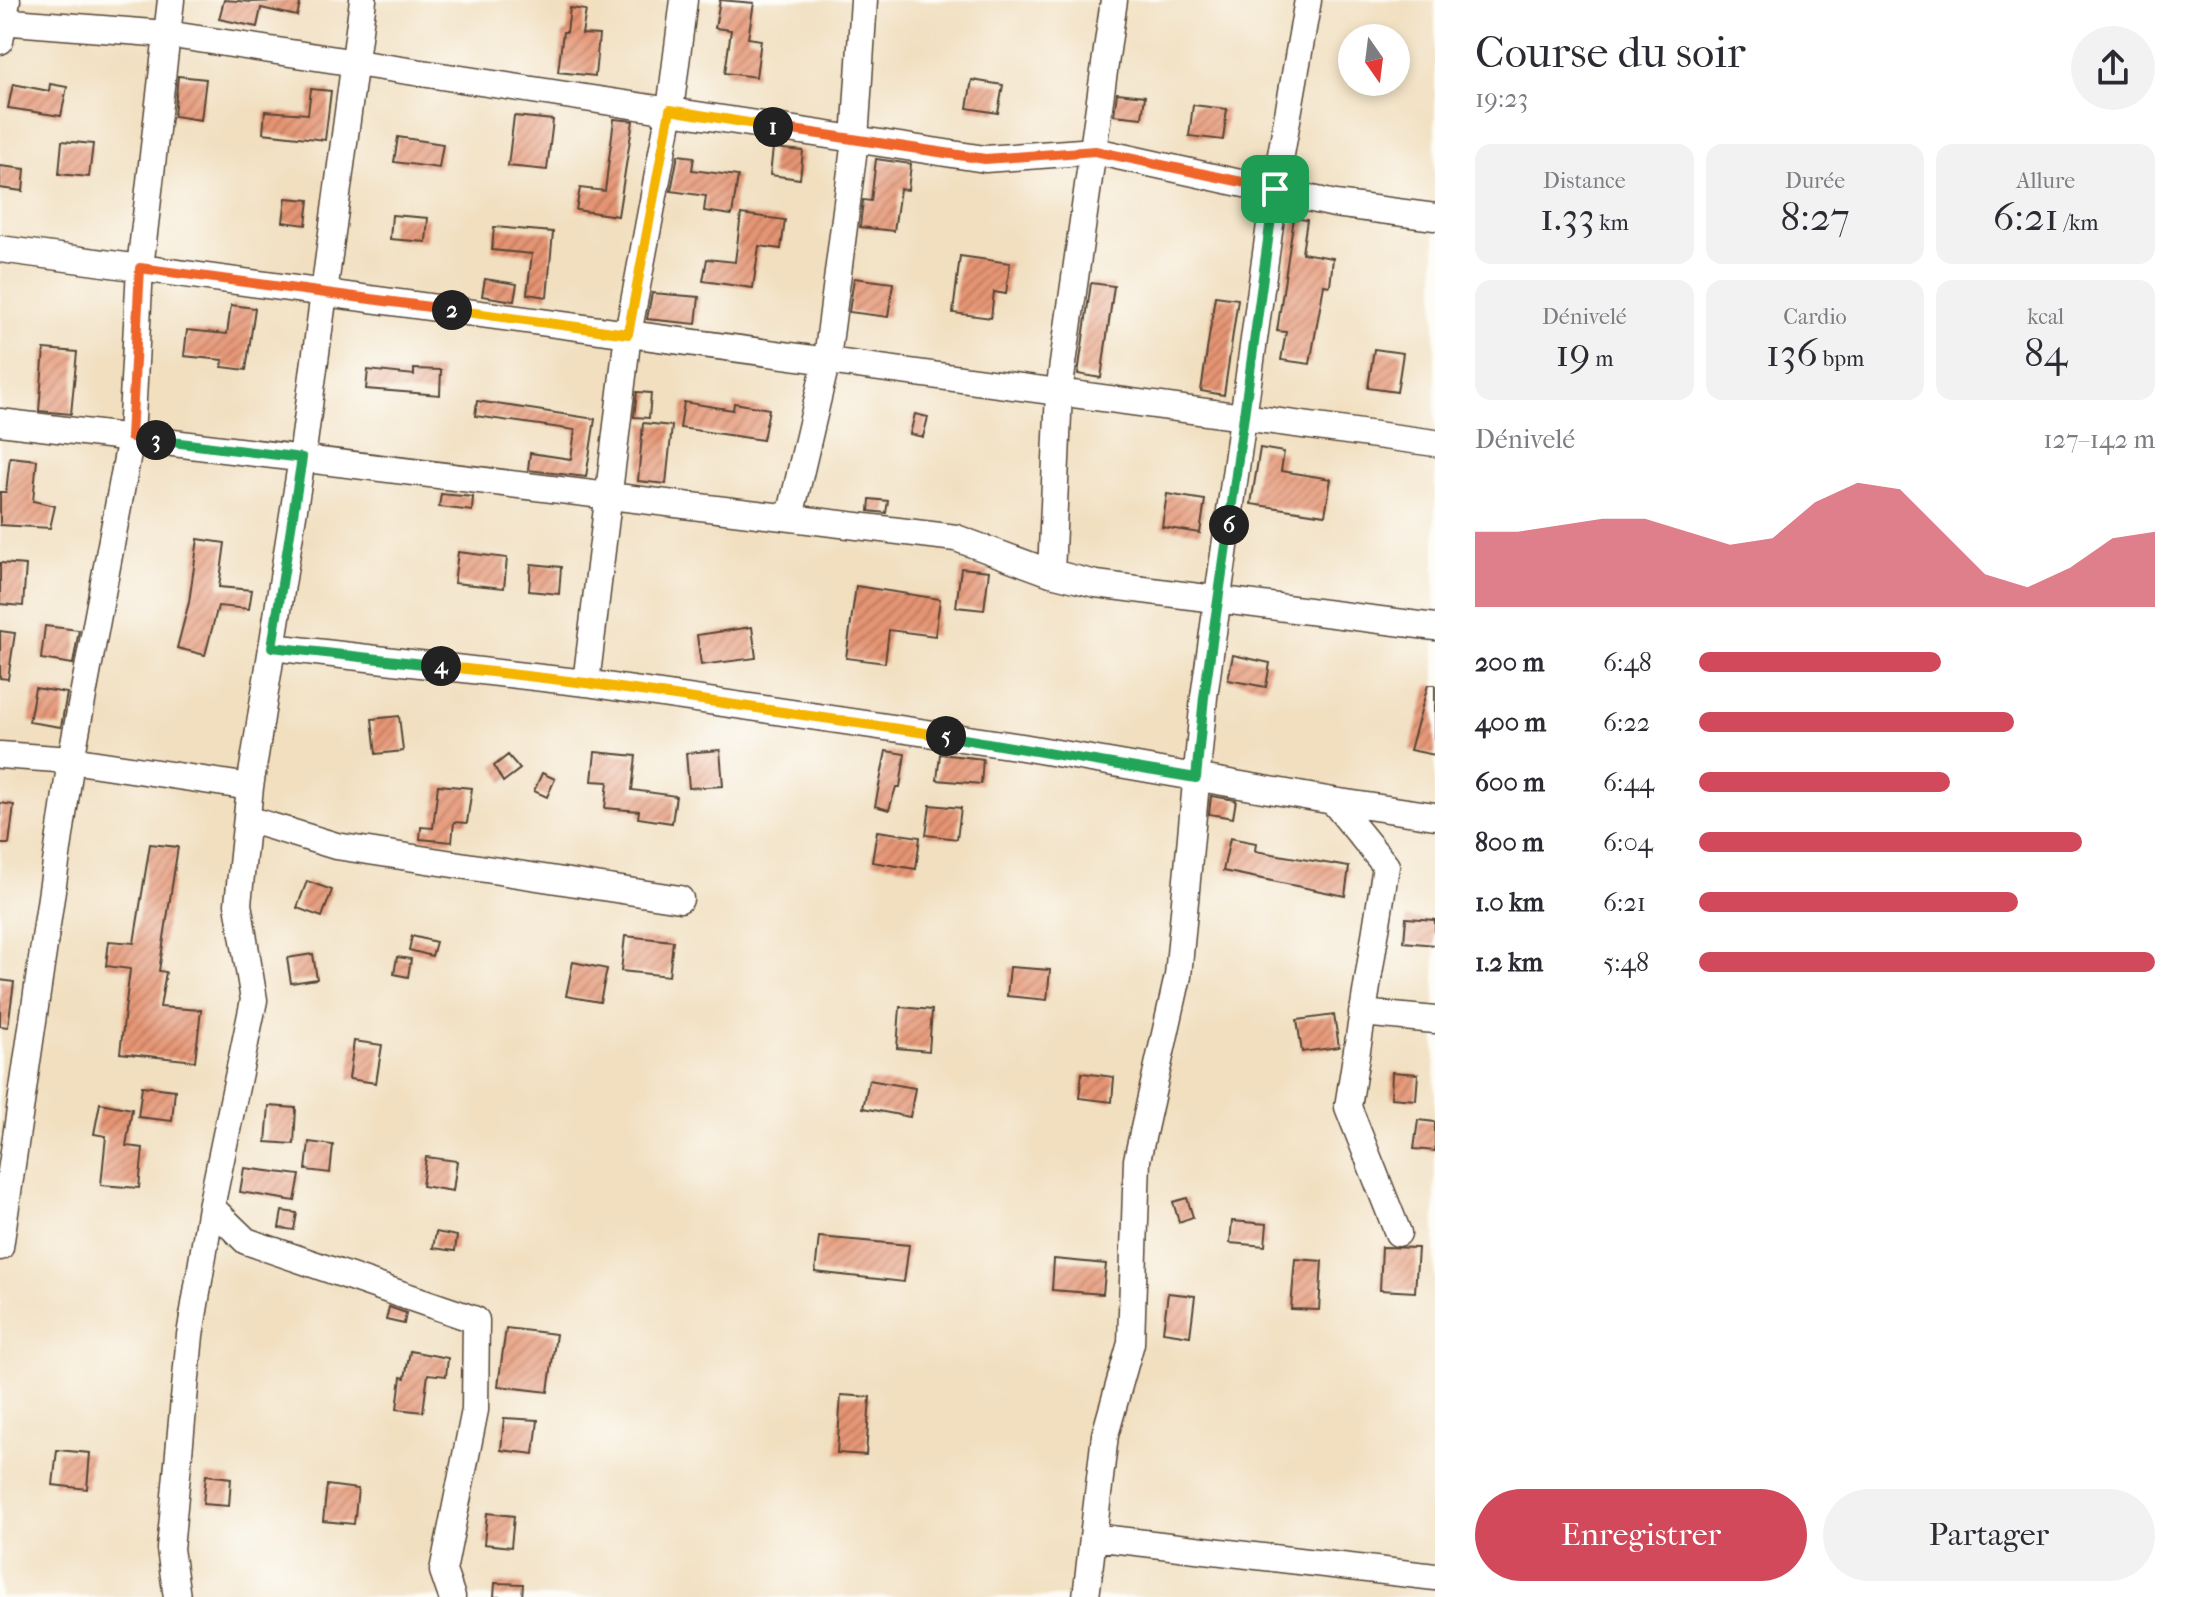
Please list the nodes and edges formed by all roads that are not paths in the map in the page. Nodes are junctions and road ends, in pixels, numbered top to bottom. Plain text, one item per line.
1 (171, 0) edge
2 (363, 0) edge
3 (684, 0) edge
4 (864, 0) edge
5 (1114, 0) edge
6 (1308, 0) edge
7 (2, 21) edge
8 (166, 34) junction
9 (354, 61) junction
10 (670, 110) junction
11 (855, 140) junction
12 (1095, 151) junction
13 (1275, 189) junction
14 (1435, 217) edge
15 (0, 249) edge
16 (140, 268) junction
17 (324, 292) junction
18 (628, 334) junction
19 (827, 359) junction
20 (1059, 392) junction
21 (1243, 417) junction
22 (0, 422) edge
23 (131, 437) junction
24 (1435, 443) edge
25 (302, 458) junction
26 (607, 494) junction
27 (790, 517) junction
28 (1051, 573) junction
29 (1219, 598) junction
30 (1435, 627) edge
31 (272, 647) junction
32 (586, 683) junction
33 (0, 755) edge
34 (71, 760) junction
35 (1196, 778) junction
36 (250, 787) junction
37 (1333, 801) junction
38 (1435, 816) edge
39 (247, 819) junction
40 (680, 899) dead end
41 (1362, 1013) junction
42 (1435, 1020) edge
43 (211, 1207) junction
44 (1398, 1233) dead end
45 (0, 1247) edge
46 (1093, 1537) junction
47 (1435, 1577) edge
48 (177, 1597) edge
49 (452, 1597) edge
50 (1086, 1597) edge

1 - 8 street
2 - 9 street
3 - 10 street
4 - 11 street
5 - 12 street
6 - 13 street
7 - 8 street
8 - 9 street
8 - 16 street
9 - 10 street
9 - 17 street
10 - 11 street
10 - 18 street
11 - 12 street
11 - 19 street
12 - 13 street
12 - 20 street
13 - 14 street
13 - 21 street
15 - 16 street
16 - 17 street
16 - 23 street
17 - 18 street
17 - 25 street
18 - 19 street
18 - 26 street
19 - 20 street
19 - 27 street
20 - 21 street
20 - 28 street
21 - 24 street
21 - 29 street
22 - 23 street
23 - 25 street
23 - 34 street
25 - 26 street
25 - 31 street
26 - 27 street
26 - 32 street
27 - 28 street
28 - 29 street
29 - 30 street
29 - 35 street
31 - 32 street
31 - 36 street
32 - 35 street
33 - 34 street
34 - 36 street
34 - 45 street
35 - 37 street
35 - 46 street
36 - 39 street
37 - 38 street
37 - 41 street
39 - 40 street
39 - 43 street
41 - 42 street
41 - 44 street
43 - 48 street
43 - 49 street
46 - 47 street
46 - 50 street

